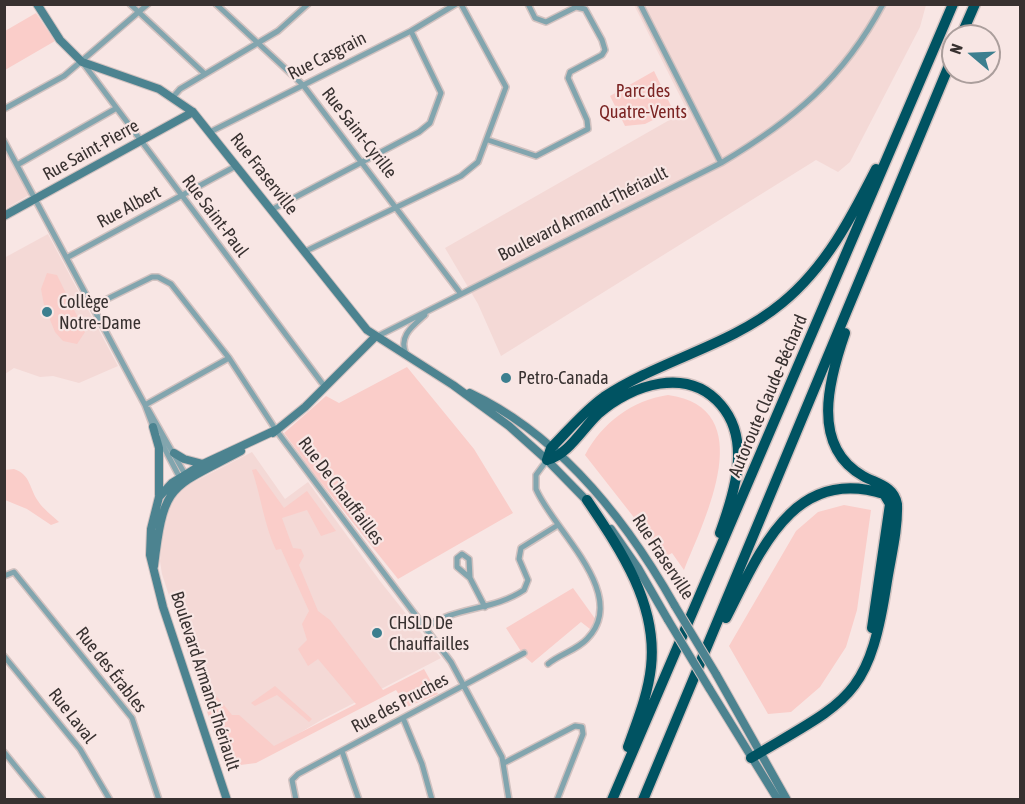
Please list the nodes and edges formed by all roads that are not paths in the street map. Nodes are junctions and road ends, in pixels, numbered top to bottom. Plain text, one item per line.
1 (37, 4) edge
2 (130, 4) edge
3 (148, 4) edge
4 (216, 4) edge
5 (308, 4) edge
6 (456, 4) edge
7 (461, 4) edge
8 (528, 4) edge
9 (640, 4) edge
10 (883, 4) edge
11 (953, 4) edge
12 (975, 4) edge
13 (138, 12) junction
14 (966, 24) edge
15 (411, 31) junction
16 (259, 42) junction
17 (82, 62) junction
18 (925, 70) junction
19 (205, 74) junction
20 (941, 84) edge
21 (303, 85) junction
22 (173, 97) junction
23 (4, 109) edge
24 (116, 109) junction
25 (193, 112) junction
26 (210, 132) junction
27 (488, 140) junction
28 (4, 141) edge
29 (140, 141) junction
30 (363, 162) junction
31 (721, 163) junction
32 (908, 164) junction
33 (17, 165) junction
34 (236, 166) junction
35 (182, 196) junction
36 (35, 199) junction
37 (398, 207) junction
38 (271, 210) junction
39 (4, 216) edge
40 (304, 252) junction
41 (68, 257) junction
42 (461, 294) junction
43 (93, 306) junction
44 (427, 313) junction
45 (375, 337) junction
46 (229, 358) junction
47 (408, 358) junction
48 (453, 385) junction
49 (326, 387) junction
50 (145, 405) junction
51 (153, 427) junction
52 (276, 430) junction
53 (555, 452) junction
54 (174, 453) junction
55 (548, 460) junction
56 (203, 464) junction
57 (184, 478) junction
58 (159, 497) junction
59 (586, 500) junction
60 (558, 525) junction
61 (153, 572) junction
62 (4, 576) edge
63 (470, 578) dead end
64 (485, 607) junction
65 (425, 628) junction
66 (524, 653) dead end
67 (4, 656) edge
68 (548, 664) dead end
69 (664, 681) junction
70 (464, 686) junction
71 (830, 710) junction
72 (403, 718) junction
73 (677, 720) junction
74 (342, 751) junction
75 (4, 752) edge
76 (761, 752) junction
77 (751, 758) junction
78 (504, 763) junction
79 (43, 800) edge
80 (110, 800) edge
81 (159, 800) edge
82 (227, 800) edge
83 (296, 800) edge
84 (359, 800) edge
85 (432, 800) edge
86 (509, 800) edge
87 (557, 800) edge
88 (608, 800) edge
89 (612, 800) edge
90 (643, 800) edge
91 (778, 800) edge
92 (787, 800) edge

1 - 17 main road, Rue Fraserville
2 - 13 street
3 - 13 street
4 - 16 street, Rue Saint-Cyrille
5 - 16 street
6 - 15 street, Rue Casgrain
7 - 27 street
8 - 27 street
9 - 31 street
10 - 31 street, Boulevard Armand-Thériault
11 - 18 highway, Autoroute Claude-Béchard
12 - 14 highway
13 - 17 street
13 - 19 street
15 - 21 street, Rue Casgrain
15 - 30 street
16 - 19 street
16 - 21 street, Rue Saint-Cyrille
17 - 22 main road, Rue Fraserville
17 - 23 street
17 - 24 street, Rue Saint-Paul
18 - 53 highway
18 - 69 highway, Autoroute Claude-Béchard
19 - 22 street
20 - 32 highway
21 - 26 street, Rue Casgrain
21 - 30 street, Rue Saint-Cyrille
22 - 25 main road, Rue Fraserville
24 - 29 street, Rue Saint-Paul
24 - 33 street
25 - 26 main road, Rue Fraserville
25 - 29 main road, Rue Saint-Pierre
26 - 34 main road, Rue Fraserville
27 - 37 street
28 - 33 street
29 - 35 street, Rue Saint-Paul
29 - 36 main road, Rue Saint-Pierre
30 - 37 street, Rue Saint-Cyrille
30 - 38 street
31 - 42 street, Boulevard Armand-Thériault
32 - 71 highway
32 - 73 highway
33 - 36 street
34 - 35 street, Rue Albert
34 - 38 main road, Rue Fraserville
35 - 41 street, Rue Albert
35 - 49 street, Rue Saint-Paul
36 - 39 main road, Rue Saint-Pierre
36 - 41 street
37 - 40 street
37 - 42 street, Rue Saint-Cyrille
38 - 40 main road, Rue Fraserville
40 - 45 main road, Rue Fraserville
41 - 43 street
42 - 44 street, Boulevard Armand-Thériault
43 - 46 street, Rue De Chauffailles
43 - 50 street
44 - 45 street, Boulevard Armand-Thériault
44 - 47 street
45 - 47 main road, Rue Fraserville
45 - 49 main road, Boulevard Armand-Thériault
46 - 50 street
46 - 52 street, Rue De Chauffailles
47 - 48 main road, Rue Fraserville
48 - 53 main road, Rue Fraserville
48 - 55 main road, Rue Fraserville
49 - 52 main road, Boulevard Armand-Thériault
50 - 51 street
50 - 54 street
51 - 57 street
51 - 58 main road
52 - 56 main road, Boulevard Armand-Thériault
52 - 57 main road, Boulevard Armand-Thériault
52 - 65 street, Rue De Chauffailles
53 - 55 highway
53 - 69 highway
53 - 76 main road, Rue Fraserville, bridge
54 - 56 main road
54 - 57 street
55 - 59 main road, Rue Fraserville
55 - 60 street
56 - 57 main road, Boulevard Armand-Thériault
57 - 58 main road, Boulevard Armand-Thériault
57 - 61 main road, Boulevard Armand-Thériault
58 - 61 main road, Boulevard Armand-Thériault
59 - 77 main road, Rue Fraserville, bridge
59 - 88 highway
60 - 64 street
60 - 68 street
61 - 82 main road, Boulevard Armand-Thériault
62 - 81 street, Rue des Érables
63 - 64 street
64 - 65 street
65 - 70 street, Rue De Chauffailles
66 - 70 street, Rue des Pruches
67 - 80 street, Rue Laval
69 - 89 highway, Autoroute Claude-Béchard
70 - 72 street, Rue des Pruches
70 - 78 street, Rue De Chauffailles
71 - 73 highway
71 - 76 highway
72 - 74 street, Rue des Pruches
72 - 85 street
73 - 90 highway
74 - 83 street, Rue des Pruches
74 - 84 street
75 - 79 street
76 - 77 highway
76 - 92 main road, Rue Fraserville
77 - 91 main road, Rue Fraserville
78 - 86 street, Rue De Chauffailles
78 - 87 street

